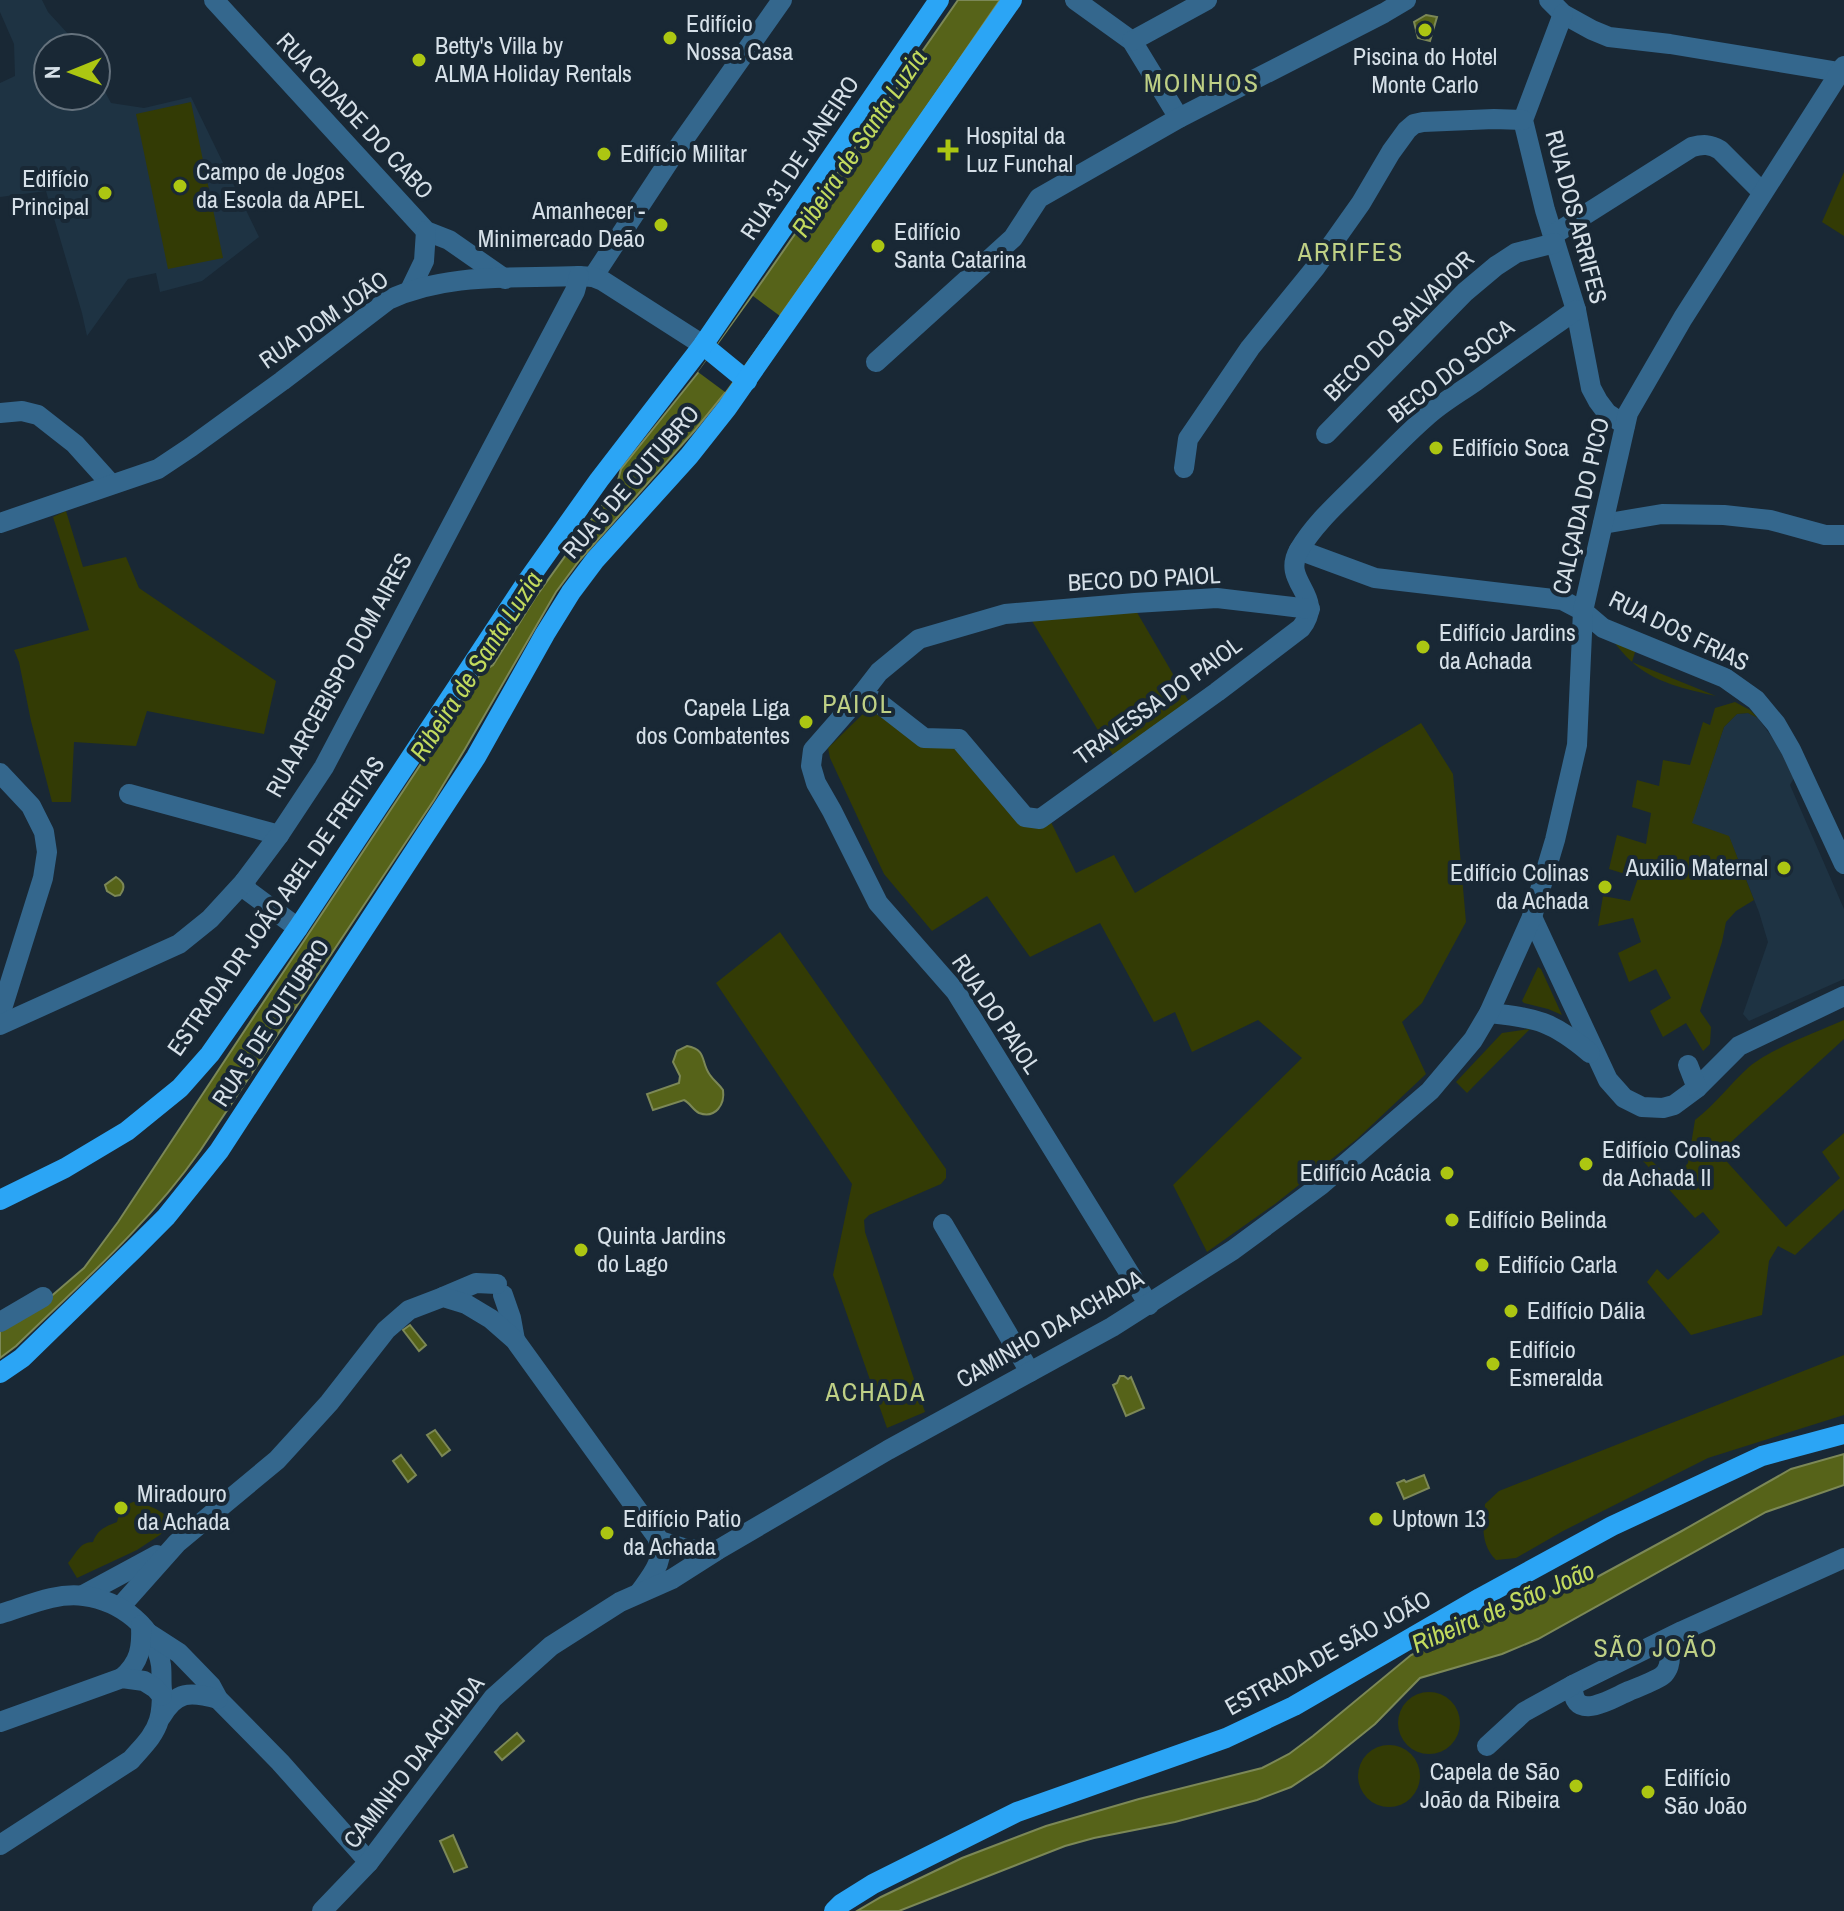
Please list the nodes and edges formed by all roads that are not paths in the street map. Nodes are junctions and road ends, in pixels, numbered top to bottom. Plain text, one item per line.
1 (214, 0) edge
2 (782, 0) edge
3 (939, 0) edge
4 (1012, 0) edge
5 (1075, 0) edge
6 (1207, 0) edge
7 (1406, 0) edge
8 (1556, 7) edge
9 (1132, 41) junction
10 (1842, 69) edge
11 (1179, 118) junction
12 (1523, 120) junction
13 (1762, 192) junction
14 (426, 239) junction
15 (1554, 239) junction
16 (465, 252) junction
17 (586, 277) junction
18 (505, 279) junction
19 (453, 281) junction
20 (410, 290) junction
21 (1576, 310) junction
22 (703, 345) junction
23 (876, 362) dead end
24 (747, 381) junction
25 (0, 413) edge
26 (1625, 425) junction
27 (1326, 434) dead end
28 (1184, 468) dead end
29 (111, 484) junction
30 (0, 523) edge
31 (1603, 524) junction
32 (1834, 535) edge
33 (1299, 550) junction
34 (1310, 609) junction
35 (1583, 611) junction
36 (862, 694) junction
37 (813, 750) joint
38 (0, 773) edge
39 (129, 794) dead end
40 (279, 835) junction
41 (1844, 864) edge
42 (244, 882) junction
43 (1532, 917) junction
44 (298, 928) junction
45 (1844, 996) edge
46 (1489, 1013) junction
47 (0, 1015) edge
48 (0, 1025) edge
49 (1596, 1058) junction
50 (1688, 1065) dead end
51 (1697, 1088) junction
52 (0, 1200) edge
53 (943, 1224) dead end
54 (43, 1297) dead end
55 (443, 1297) junction
56 (1149, 1305) junction
57 (0, 1322) edge
58 (515, 1340) junction
59 (1030, 1372) junction
60 (0, 1373) edge
61 (1844, 1434) edge
62 (660, 1541) junction
63 (177, 1543) junction
64 (716, 1551) junction
65 (1844, 1558) edge
66 (83, 1595) junction
67 (637, 1596) junction
68 (120, 1607) junction
69 (0, 1614) edge
70 (144, 1629) junction
71 (1661, 1643) junction
72 (122, 1678) junction
73 (1573, 1685) junction
74 (162, 1696) junction
75 (218, 1699) junction
76 (159, 1721) junction
77 (0, 1722) edge
78 (1487, 1746) dead end
79 (0, 1845) edge
80 (369, 1862) junction
81 (322, 1911) edge
82 (834, 1911) edge

1 - 14 street, RUA CIDADE DO CABO
2 - 17 street, RUA ARCEBISPO DOM AIRES
3 - 22 main road, RUA 31 DE JANEIRO
4 - 24 main road, RUA 5 DE OUTUBRO
5 - 9 street
6 - 9 street
7 - 11 street
8 - 10 street
8 - 12 street, RUA DOS ARRIFES
9 - 11 street
10 - 13 street, CALÇADA DO PICO
11 - 23 street
12 - 15 street, RUA DOS ARRIFES
12 - 28 street
13 - 15 street, BECO DO SALVADOR
13 - 26 street, CALÇADA DO PICO
14 - 16 street, RUA CIDADE DO CABO
14 - 19 street, RUA CIDADE DO CABO
14 - 20 street
15 - 21 street, RUA DOS ARRIFES
15 - 27 street, BECO DO SALVADOR
16 - 18 street, RUA CIDADE DO CABO
16 - 19 street
17 - 18 street, RUA DOM JOÃO
17 - 22 street
17 - 40 street, RUA ARCEBISPO DOM AIRES
18 - 19 street, RUA DOM JOÃO
19 - 20 street, RUA DOM JOÃO
20 - 29 street, RUA DOM JOÃO
21 - 26 street, RUA DOS ARRIFES
21 - 33 street, BECO DO SOCA
22 - 24 main road
22 - 44 main road, ESTRADA DR JOÃO ABEL DE FREITAS
24 - 60 main road, RUA 5 DE OUTUBRO
25 - 29 street
26 - 31 street, CALÇADA DO PICO
29 - 30 street, RUA DOM JOÃO
31 - 32 street
31 - 35 street, CALÇADA DO PICO
33 - 34 street
33 - 35 street
34 - 36 street, BECO DO PAIOL
34 - 36 street, TRAVESSA DO PAIOL
35 - 41 street, RUA DOS FRIAS
35 - 43 street, CALÇADA DO PICO
36 - 37 street, BECO DO PAIOL
37 - 56 street, RUA DO PAIOL
38 - 47 street
39 - 40 street
40 - 42 street, RUA ARCEBISPO DOM AIRES
42 - 44 street
42 - 48 street, RUA ARCEBISPO DOM AIRES
43 - 46 street, CAMINHO DA ACHADA
43 - 49 street
44 - 52 main road, ESTRADA DR JOÃO ABEL DE FREITAS
45 - 51 street
46 - 49 street
46 - 56 street, CAMINHO DA ACHADA
49 - 51 street
50 - 51 street
53 - 59 street
54 - 57 street
55 - 58 street
55 - 58 street
55 - 63 street
56 - 59 street, CAMINHO DA ACHADA
58 - 62 street
59 - 64 street, CAMINHO DA ACHADA
61 - 82 main road, ESTRADA DE SÃO JOÃO
62 - 64 street
62 - 67 street
63 - 66 street
63 - 68 street
64 - 67 street, CAMINHO DA ACHADA
65 - 71 street
66 - 68 street
66 - 69 street
67 - 80 street, CAMINHO DA ACHADA
68 - 70 street
70 - 72 street
70 - 74 street
70 - 75 street
71 - 73 street
71 - 73 street
72 - 74 street
72 - 77 street
73 - 78 street
74 - 76 street
75 - 76 street
75 - 80 street
76 - 79 street
80 - 81 street, CAMINHO DA ACHADA

